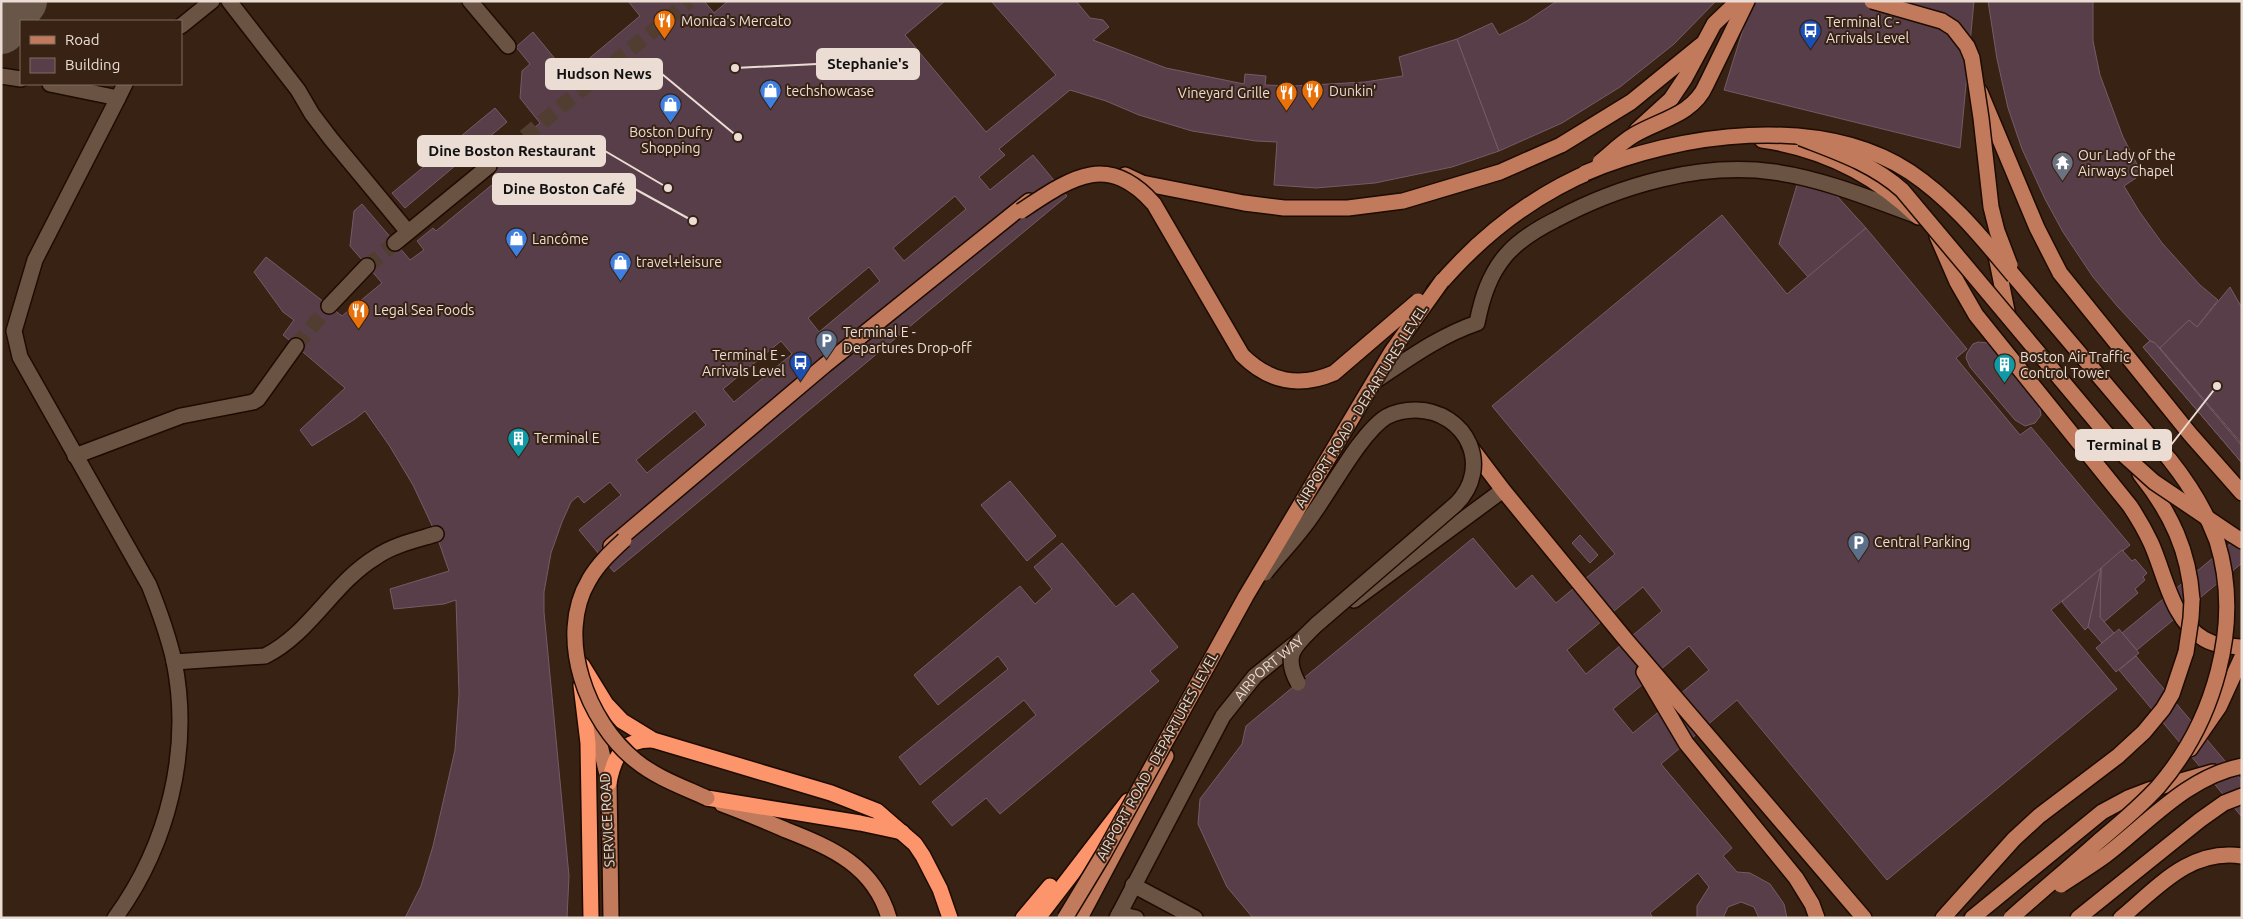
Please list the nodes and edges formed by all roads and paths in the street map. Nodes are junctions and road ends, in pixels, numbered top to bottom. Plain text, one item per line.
1 (212, 1) edge
2 (229, 1) edge
3 (470, 1) edge
4 (1738, 1) edge
5 (1747, 1) edge
6 (1872, 1) edge
7 (1882, 1) edge
8 (182, 25) edge
9 (1701, 45) junction
10 (508, 46) dead end
11 (1, 76) edge
12 (20, 79) edge
13 (1975, 83) junction
14 (55, 85) edge
15 (124, 85) edge
16 (118, 98) junction
17 (1801, 138) junction
18 (489, 166) tunnel mouth
19 (1585, 173) junction
20 (1142, 183) junction
21 (1916, 215) junction
22 (408, 232) junction
23 (1938, 236) junction
24 (395, 243) tunnel mouth
25 (367, 266) tunnel mouth
26 (2014, 276) junction
27 (1442, 281) junction
28 (329, 306) tunnel mouth
29 (1416, 315) junction
30 (2008, 316) junction
31 (296, 346) tunnel mouth
32 (1374, 381) junction
33 (75, 456) junction
34 (1503, 490) junction
35 (2242, 493) edge
36 (436, 534) dead end
37 (2242, 541) edge
38 (1270, 559) junction
39 (1246, 596) junction
40 (1626, 640) junction
41 (2242, 646) edge
42 (2242, 657) edge
43 (174, 662) junction
44 (580, 666) junction
45 (1298, 683) dead end
46 (653, 740) junction
47 (1173, 742) junction
48 (1155, 760) junction
49 (2242, 767) edge
50 (2169, 773) junction
51 (608, 783) junction
52 (2242, 796) edge
53 (707, 798) junction
54 (903, 833) junction
55 (2242, 856) edge
56 (1133, 885) junction
57 (1118, 916) edge
58 (1864, 917) edge
59 (115, 918) edge
60 (591, 918) edge
61 (611, 918) edge
62 (889, 918) edge
63 (950, 918) edge
64 (1023, 918) edge
65 (1038, 918) edge
66 (1065, 918) edge
67 (1080, 918) edge
68 (1136, 918) edge
69 (1195, 918) edge
70 (1817, 918) edge
71 (1943, 918) edge
72 (1972, 918) edge
73 (2011, 918) edge
74 (2078, 918) edge
75 (2120, 918) edge

1 - 8 street
2 - 22 street
3 - 10 street
4 - 9 main road
5 - 19 main road, bridge
6 - 13 main road, bridge
7 - 13 main road
9 - 19 main road
9 - 20 main road
11 - 12 street
13 - 26 main road, bridge
13 - 30 main road
13 - 35 main road, bridge
14 - 16 street
15 - 16 street
16 - 33 street
17 - 19 main road, AIRPORT ROAD - DEPARTURES LEVEL, bridge
17 - 26 main road, AIRPORT ROAD - DEPARTURES LEVEL, bridge
17 - 37 main road, bridge
18 - 22 street
19 - 21 main road
19 - 27 main road, AIRPORT ROAD - DEPARTURES LEVEL
19 - 29 main road
20 - 29 main road
20 - 44 main road
21 - 23 main road
21 - 32 street
22 - 24 street
23 - 30 main road
23 - 41 main road
25 - 28 street
26 - 50 main road, AIRPORT ROAD - DEPARTURES LEVEL, bridge
27 - 39 main road, AIRPORT ROAD - DEPARTURES LEVEL, bridge
27 - 44 main road, bridge
29 - 32 main road
30 - 71 main road, bridge
31 - 33 street
32 - 38 main road
33 - 43 street
34 - 38 main road
34 - 40 main road
34 - 56 street, AIRPORT WAY
36 - 43 street
38 - 47 main road
39 - 45 street, bridge
39 - 48 main road, AIRPORT ROAD - DEPARTURES LEVEL, bridge
40 - 58 main road
40 - 70 main road
42 - 50 main road, bridge
43 - 59 street
44 - 46 highway
44 - 51 main road, SERVICE ROAD
44 - 53 main road, bridge
44 - 60 highway, bridge
46 - 51 highway
46 - 54 highway
47 - 65 highway
47 - 67 main road
48 - 64 highway, bridge
48 - 66 main road, AIRPORT ROAD - DEPARTURES LEVEL, bridge
49 - 72 main road
49 - 73 main road, bridge
50 - 73 main road, AIRPORT ROAD - DEPARTURES LEVEL, bridge
51 - 61 main road, SERVICE ROAD
52 - 74 main road
53 - 54 highway
53 - 62 main road
54 - 63 highway
55 - 75 main road
56 - 57 street, AIRPORT WAY
56 - 69 street
57 - 68 street

